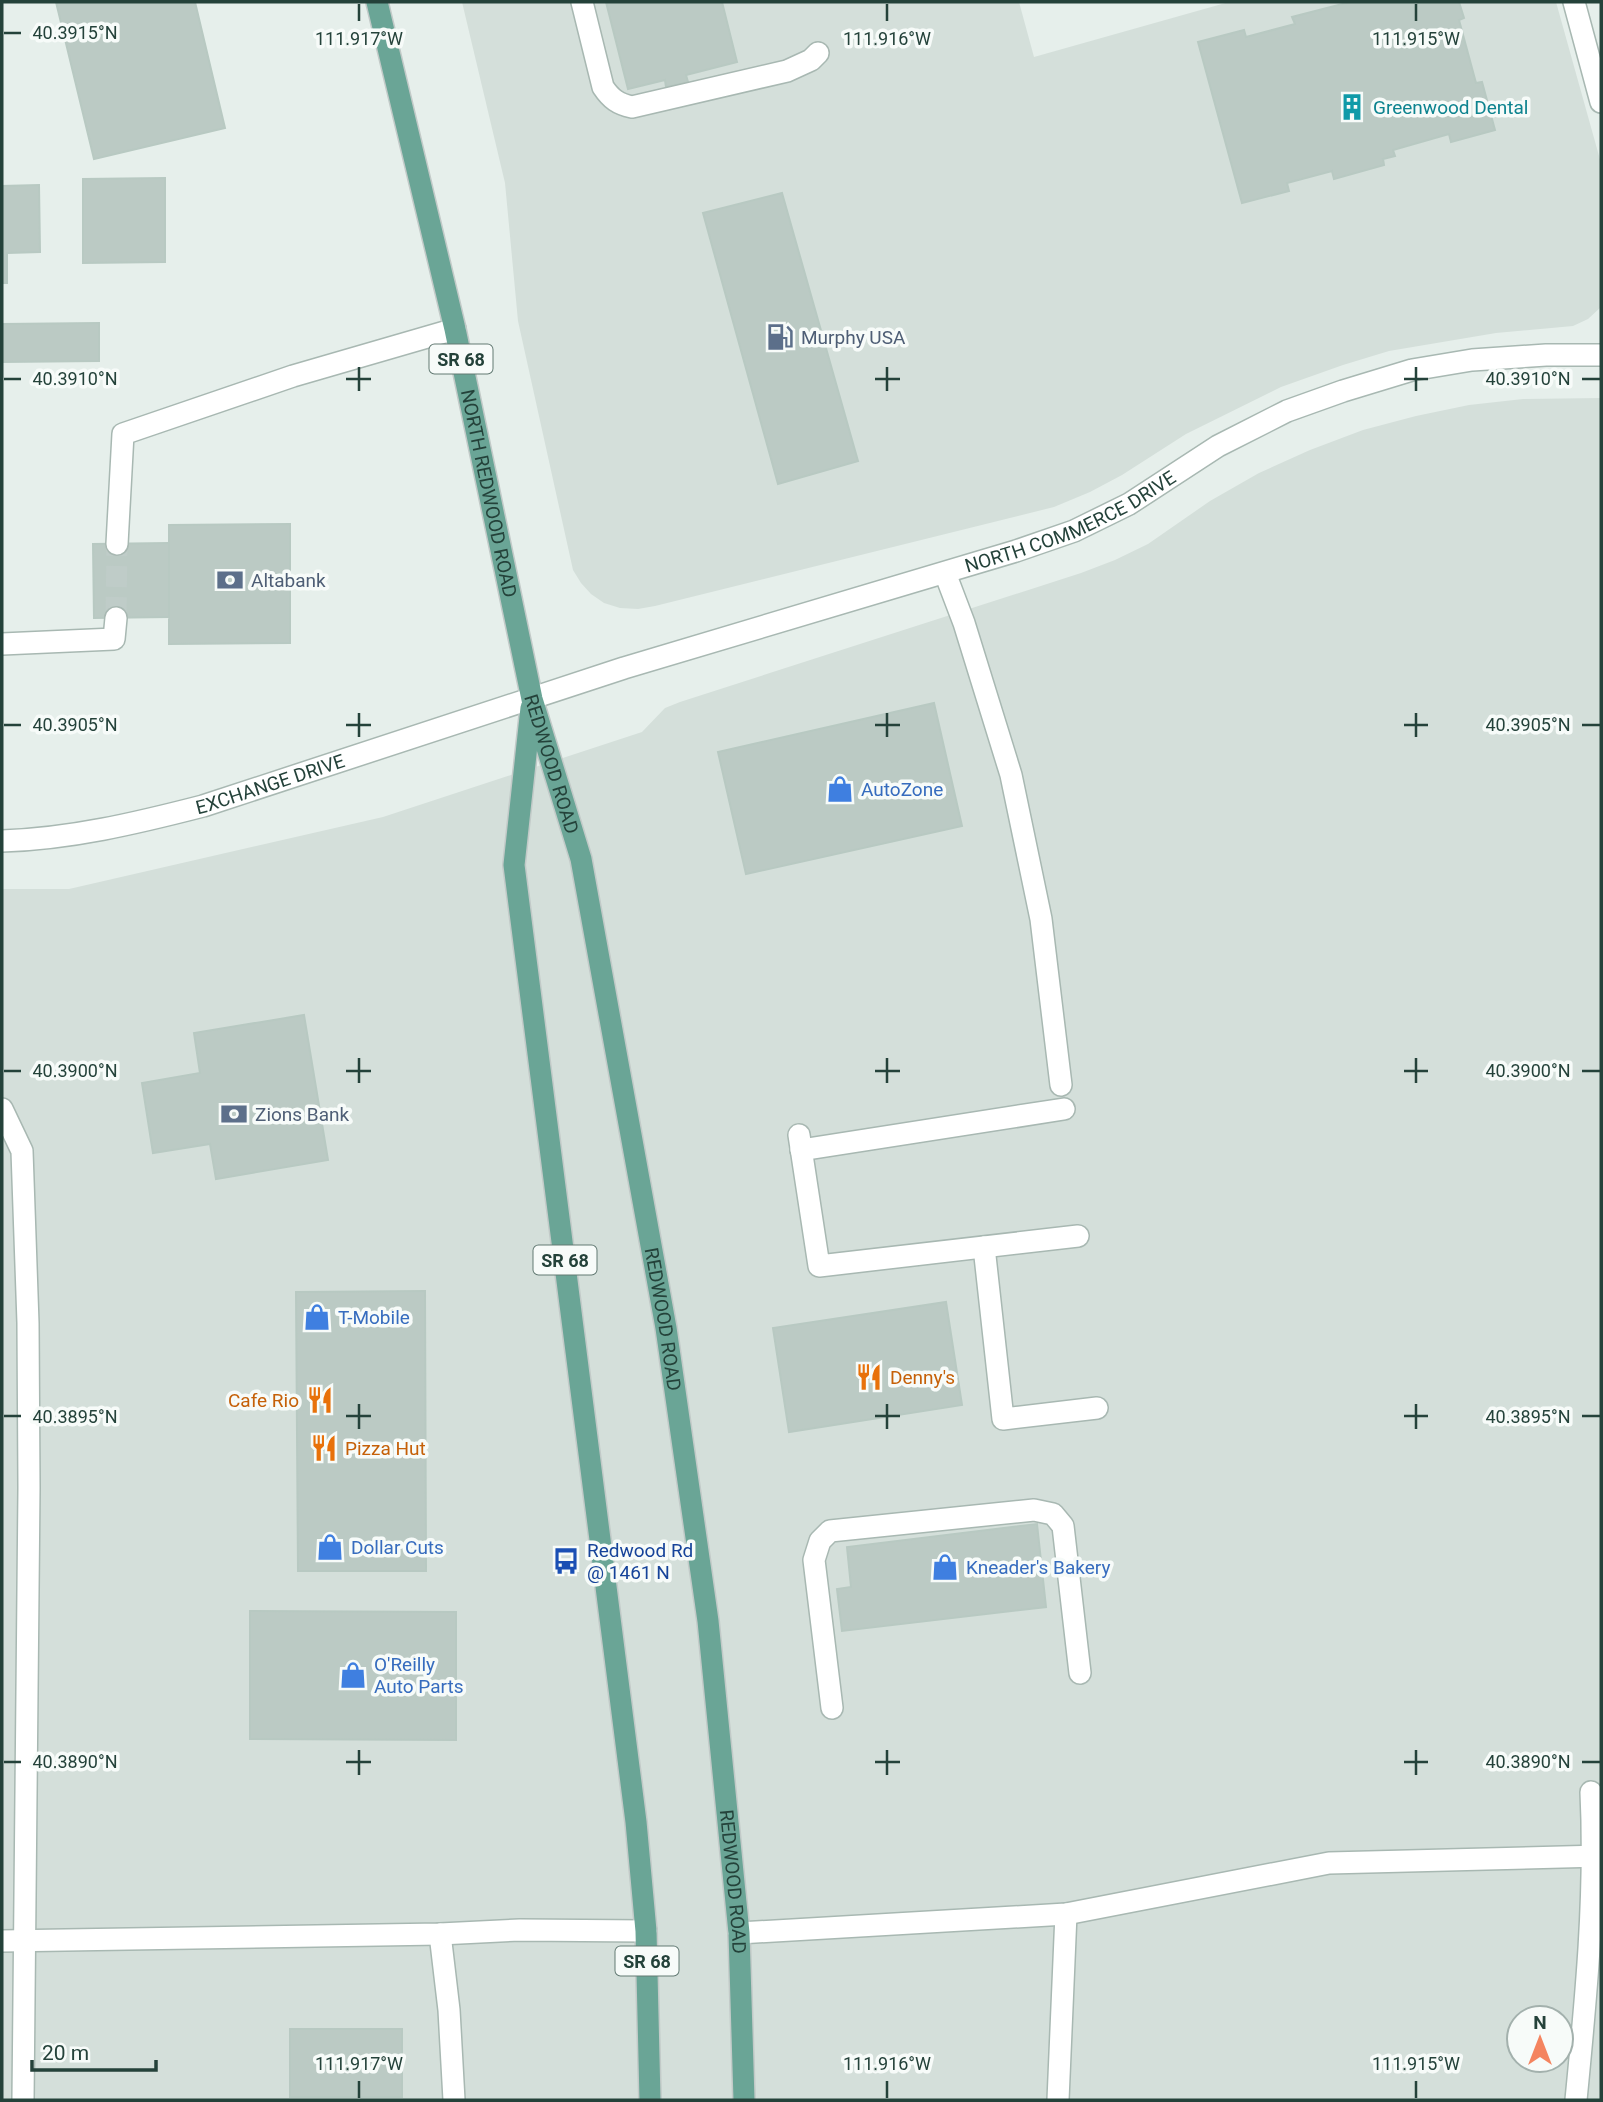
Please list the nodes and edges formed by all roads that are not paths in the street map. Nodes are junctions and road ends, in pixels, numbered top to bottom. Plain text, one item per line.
1 (377, 2) edge
2 (582, 2) edge
3 (1574, 2) edge
4 (818, 53) dead end
5 (1601, 99) edge
6 (455, 329) junction
7 (1601, 355) edge
8 (117, 544) tunnel mouth
9 (945, 573) junction
10 (116, 618) tunnel mouth
11 (2, 643) edge
12 (532, 699) junction
13 (2, 841) edge
14 (1061, 1085) dead end
15 (2, 1110) edge
16 (1064, 1110) dead end
17 (1078, 1236) dead end
18 (984, 1247) junction
19 (1097, 1408) dead end
20 (1080, 1673) dead end
21 (832, 1708) dead end
22 (1591, 1792) dead end
23 (1598, 1856) edge
24 (1066, 1914) junction
25 (646, 1931) junction
26 (739, 1933) junction
27 (440, 1934) junction
28 (2, 1941) edge
29 (24, 1941) junction
30 (23, 2100) edge
31 (454, 2100) edge
32 (650, 2100) edge
33 (744, 2100) edge
34 (1058, 2100) edge
35 (1576, 2100) edge

1 - 6 main road, NORTH REDWOOD ROAD / SR 68
2 - 4 street
3 - 5 street
6 - 8 street
6 - 12 main road, NORTH REDWOOD ROAD / SR 68
7 - 9 street, NORTH COMMERCE DRIVE
9 - 12 street, NORTH COMMERCE DRIVE
9 - 14 street
10 - 11 street
12 - 13 street, EXCHANGE DRIVE
12 - 25 main road, REDWOOD ROAD / SR 68
12 - 26 main road, REDWOOD ROAD / SR 68
15 - 29 street
16 - 18 street
17 - 18 street
18 - 19 street
20 - 21 street
22 - 23 street
23 - 24 street
23 - 35 street
24 - 26 street
24 - 34 street
25 - 27 street
25 - 32 main road, REDWOOD ROAD / SR 68
26 - 33 main road, REDWOOD ROAD / SR 68
27 - 29 street
27 - 31 street
28 - 29 street
29 - 30 street

